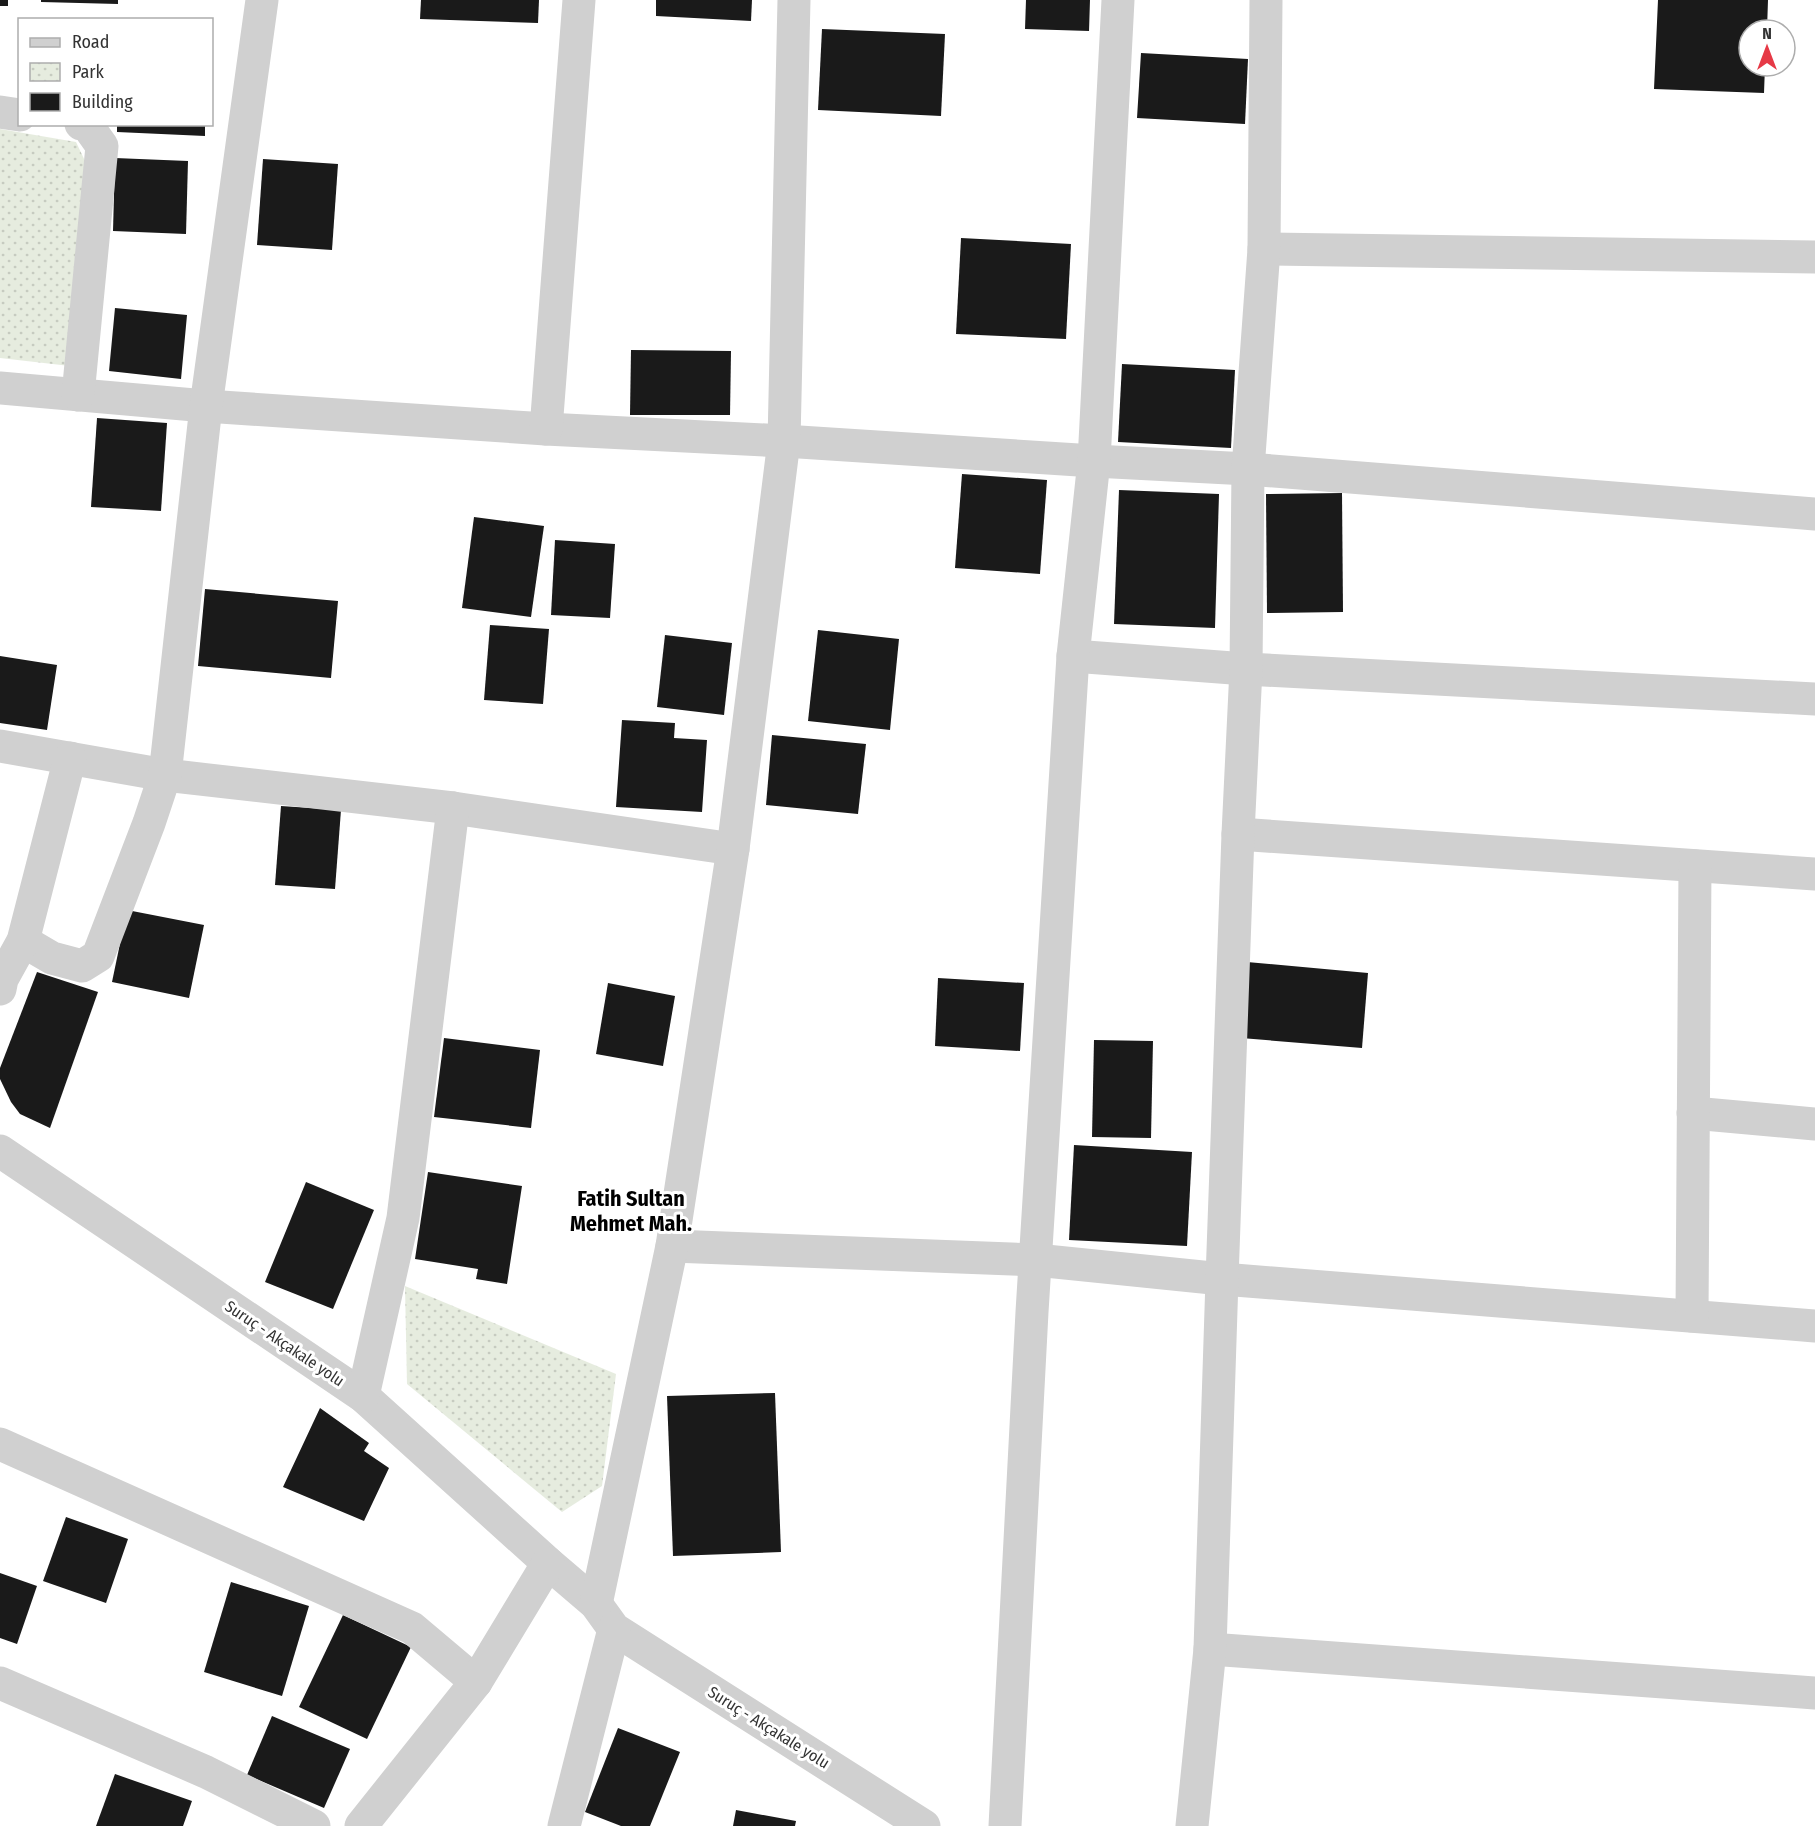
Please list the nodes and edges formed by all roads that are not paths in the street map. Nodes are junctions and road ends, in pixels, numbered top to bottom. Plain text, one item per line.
1 (262, 0) edge
2 (579, 0) edge
3 (794, 0) edge
4 (1118, 0) edge
5 (1266, 0) edge
6 (0, 112) edge
7 (18, 115) edge
8 (88, 126) edge
9 (1264, 249) junction
10 (1815, 257) edge
11 (0, 388) edge
12 (78, 395) junction
13 (206, 406) junction
14 (546, 429) junction
15 (784, 441) junction
16 (1094, 461) junction
17 (1248, 470) junction
18 (1815, 514) edge
19 (1073, 656) junction
20 (1246, 669) junction
21 (1815, 699) edge
22 (0, 746) edge
23 (69, 758) junction
24 (165, 775) junction
25 (453, 808) junction
26 (1238, 834) junction
27 (733, 849) junction
28 (1695, 866) junction
29 (1815, 874) edge
30 (23, 942) junction
31 (0, 989) edge
32 (1693, 1113) junction
33 (1815, 1124) edge
34 (0, 1151) edge
35 (672, 1246) junction
36 (1036, 1260) junction
37 (1222, 1280) junction
38 (1692, 1316) junction
39 (1815, 1326) edge
40 (363, 1396) junction
41 (0, 1444) edge
42 (548, 1563) junction
43 (605, 1616) junction
44 (1210, 1649) junction
45 (476, 1682) junction
46 (0, 1683) edge
47 (1815, 1693) edge
48 (314, 1826) edge
49 (361, 1826) edge
50 (564, 1826) edge
51 (924, 1826) edge
52 (1005, 1826) edge
53 (1192, 1826) edge

1 - 13 street
2 - 14 street
3 - 15 street
4 - 16 street
5 - 9 street
6 - 7 street
8 - 12 street
9 - 10 street
9 - 17 street
11 - 12 street
12 - 13 street
13 - 14 street
13 - 24 street
14 - 15 street
15 - 16 street
15 - 27 street
16 - 17 street
16 - 19 street
17 - 18 street
17 - 20 street
19 - 20 street
19 - 36 street
20 - 21 street
20 - 26 street
22 - 23 street
23 - 24 street
23 - 30 street
24 - 25 street
24 - 30 street
25 - 27 street
25 - 40 street
26 - 28 street
26 - 37 street
27 - 35 street
28 - 29 street
28 - 32 street
30 - 31 street
32 - 33 street
32 - 38 street
34 - 40 street, Suruç - Akçakale yolu
35 - 36 street
35 - 43 street
36 - 37 street
36 - 52 street
37 - 38 street
37 - 44 street
38 - 39 street
40 - 42 street, Suruç - Akçakale yolu
41 - 45 street
42 - 43 street, Suruç - Akçakale yolu
42 - 45 street
43 - 50 street
43 - 51 street, Suruç - Akçakale yolu
44 - 47 street
44 - 53 street
45 - 49 street
46 - 48 street

